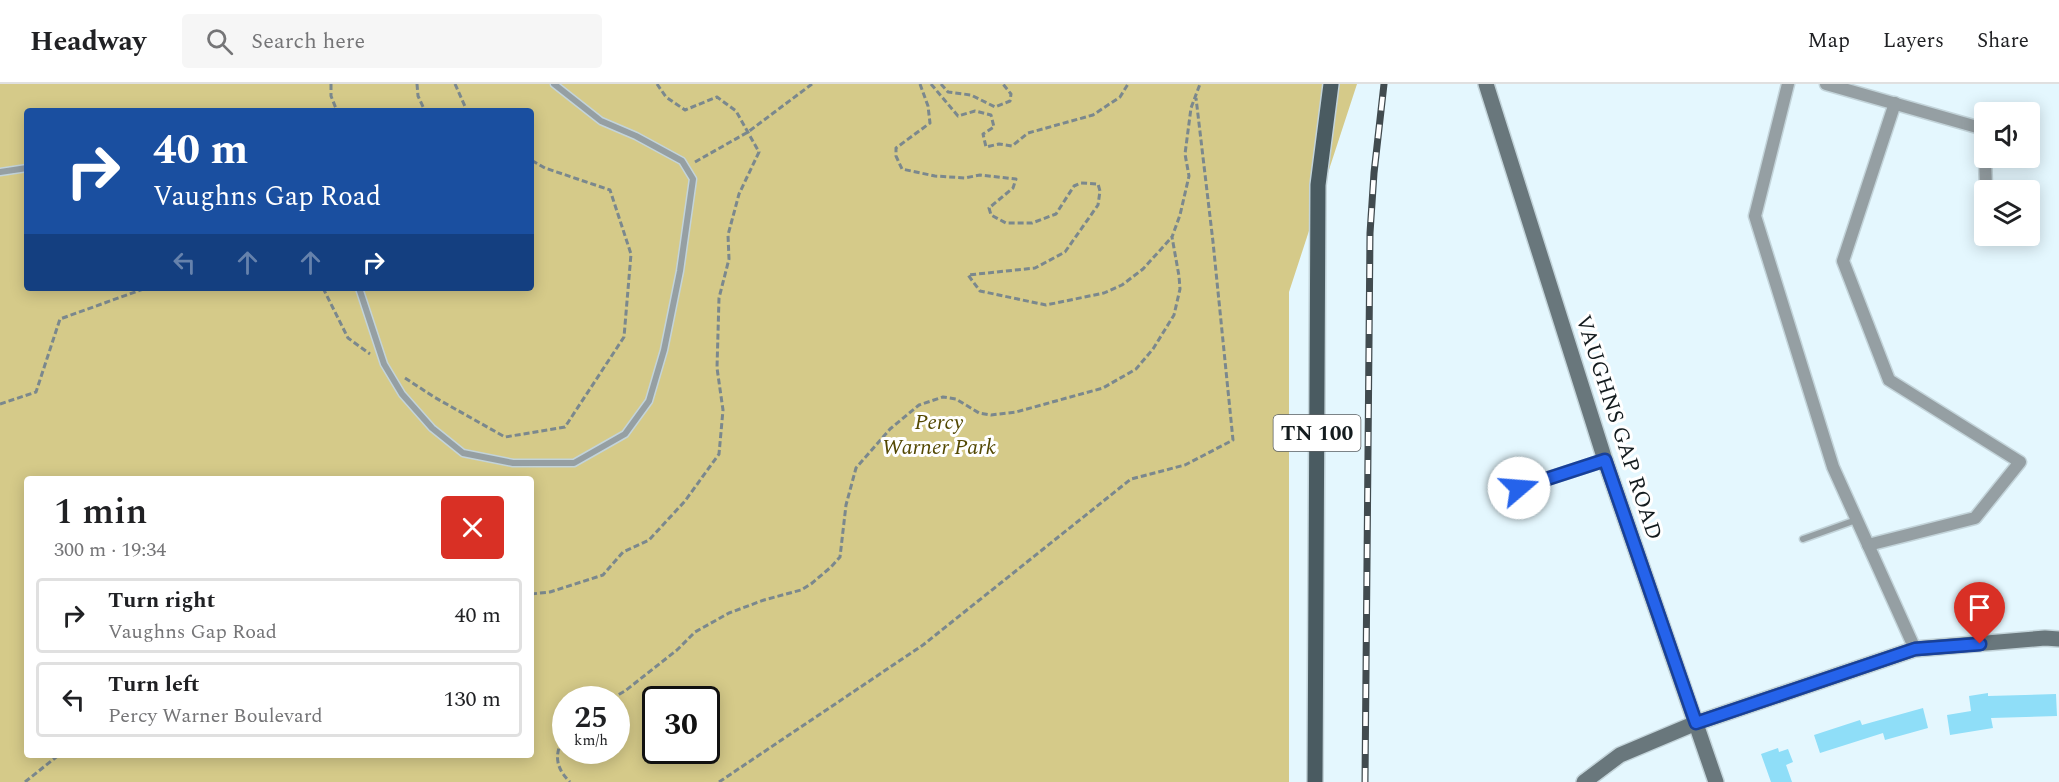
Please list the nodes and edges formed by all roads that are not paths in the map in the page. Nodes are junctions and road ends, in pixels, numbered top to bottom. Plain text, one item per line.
1 (554, 84) edge
2 (1331, 84) edge
3 (1486, 84) edge
4 (1788, 84) edge
5 (1826, 84) edge
6 (1895, 104) junction
7 (1974, 126) edge
8 (24, 168) edge
9 (0, 172) edge
10 (360, 291) edge
11 (1605, 460) junction
12 (1519, 488) dead end
13 (1857, 520) junction
14 (1803, 539) dead end
15 (1868, 545) junction
16 (2059, 639) edge
17 (1915, 649) junction
18 (1696, 723) junction
19 (1315, 782) edge
20 (1584, 782) edge
21 (1716, 782) edge

1 - 10 lane
2 - 19 main road, TN 100
3 - 11 street, VAUGHNS GAP ROAD
4 - 13 street
5 - 6 street
6 - 7 street
6 - 15 street
8 - 9 lane
11 - 12 street
11 - 18 street, VAUGHNS GAP ROAD
13 - 14 lane
13 - 15 street
15 - 17 street
16 - 17 street
17 - 18 street
18 - 20 street
18 - 21 street, VAUGHNS GAP ROAD

